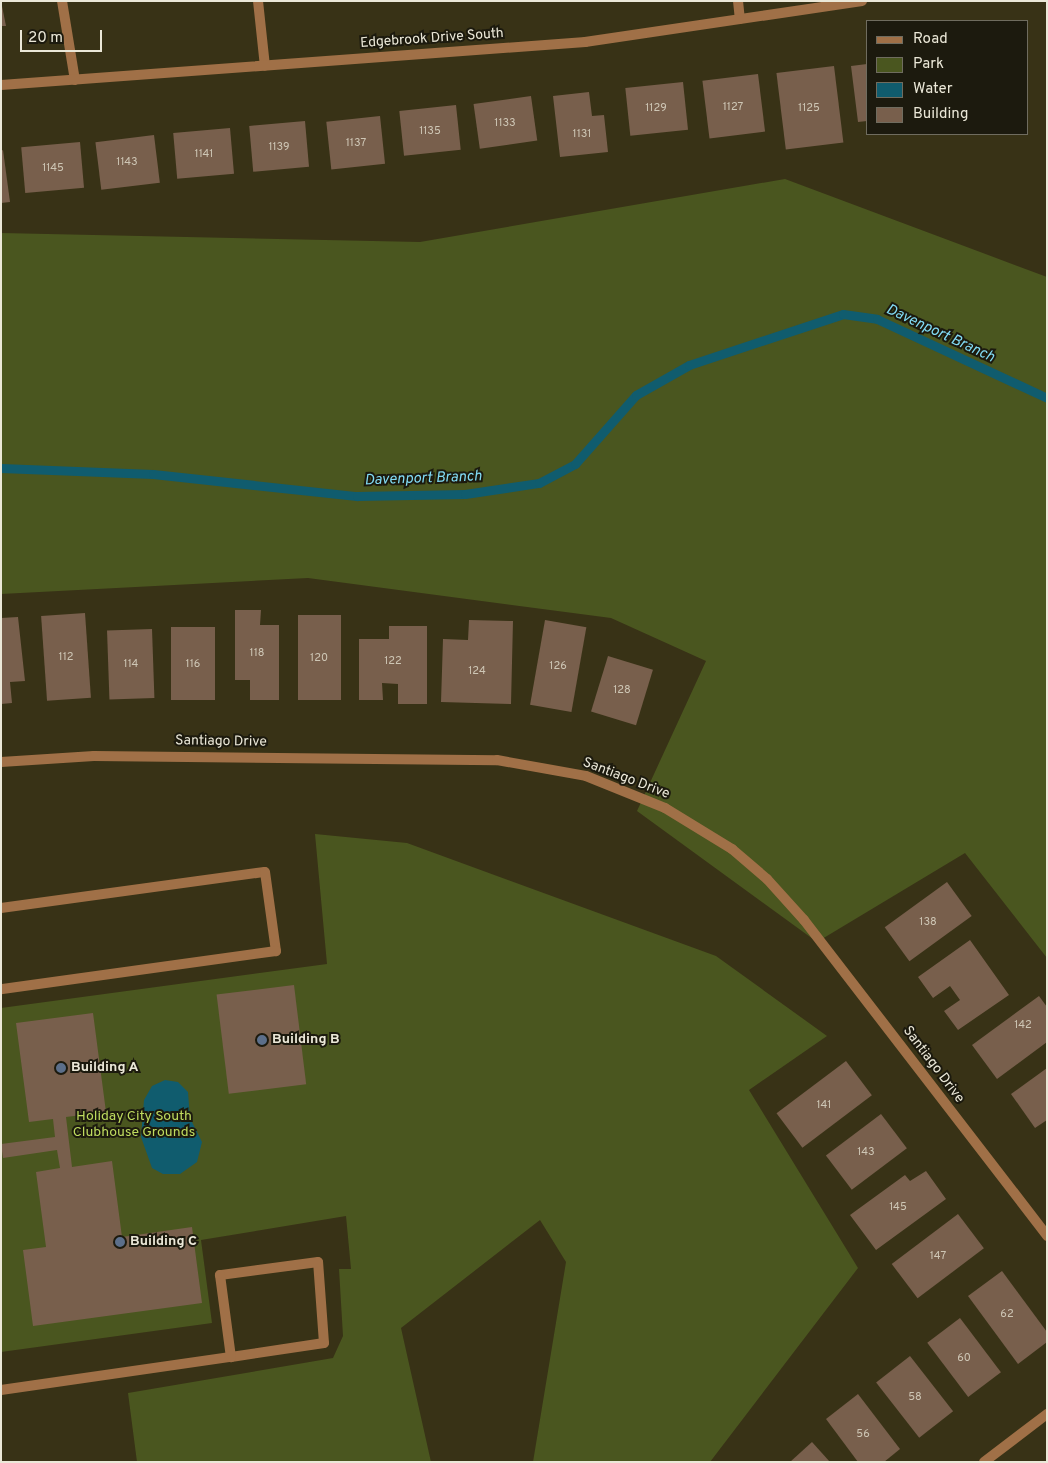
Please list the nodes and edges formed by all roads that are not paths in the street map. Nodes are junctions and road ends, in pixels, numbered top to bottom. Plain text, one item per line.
1 (62, 1) edge
2 (258, 1) edge
3 (738, 1) edge
4 (862, 1) edge
5 (740, 19) junction
6 (265, 66) junction
7 (76, 80) junction
8 (1, 85) edge
9 (1, 762) edge
10 (1, 908) edge
11 (1, 989) edge
12 (1047, 1236) edge
13 (232, 1357) junction
14 (1, 1390) edge
15 (1047, 1414) edge
16 (984, 1462) edge

1 - 7 street
2 - 6 street
3 - 5 street
4 - 5 street, Edgebrook Drive South
5 - 6 street, Edgebrook Drive South
6 - 7 street, Edgebrook Drive South
7 - 8 street, Edgebrook Drive South
9 - 12 street, Santiago Drive
10 - 11 street
13 - 13 street
13 - 14 street
15 - 16 street

